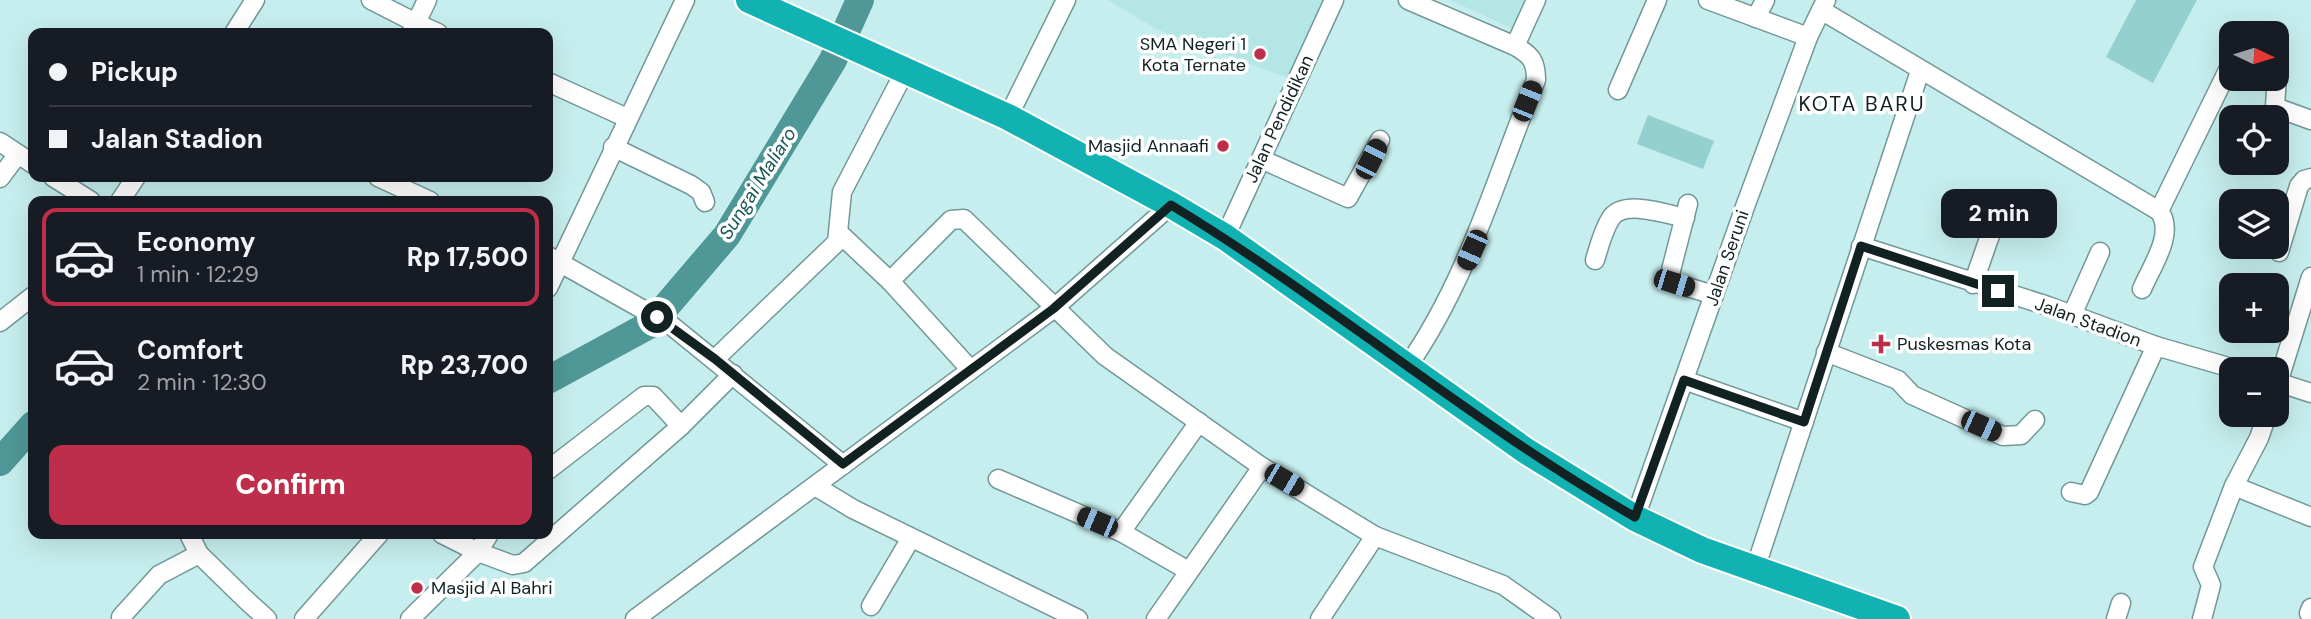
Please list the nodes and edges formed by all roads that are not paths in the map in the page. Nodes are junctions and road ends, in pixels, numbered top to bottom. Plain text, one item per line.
1 (255, 0) edge
2 (371, 0) edge
3 (427, 0) edge
4 (685, 0) edge
5 (749, 0) edge
6 (1066, 0) edge
7 (1334, 0) edge
8 (1408, 0) edge
9 (1536, 0) edge
10 (1657, 0) edge
11 (1708, 0) edge
12 (1765, 0) edge
13 (1823, 5) edge
14 (1756, 18) junction
15 (237, 28) edge
16 (413, 28) edge
17 (1808, 37) junction
18 (1515, 46) junction
19 (905, 71) junction
20 (1920, 71) junction
21 (553, 84) edge
22 (2219, 88) edge
23 (1618, 90) dead end
24 (2276, 91) edge
25 (1008, 117) junction
26 (627, 118) junction
27 (2311, 120) edge
28 (1380, 140) dead end
29 (0, 142) edge
30 (614, 147) junction
31 (18, 154) junction
32 (1261, 159) junction
33 (28, 161) edge
34 (0, 178) edge
35 (2311, 178) edge
36 (61, 182) edge
37 (388, 182) edge
38 (83, 196) edge
39 (415, 196) edge
40 (705, 202) dead end
41 (2001, 204) dead end
42 (1171, 205) junction
43 (2159, 211) junction
44 (2289, 219) edge
45 (839, 233) junction
46 (1225, 237) junction
47 (1861, 246) junction
48 (2100, 252) dead end
49 (554, 259) edge
50 (1595, 260) dead end
51 (2311, 277) edge
52 (890, 281) junction
53 (1973, 284) junction
54 (2142, 289) dead end
55 (1714, 295) junction
56 (28, 300) edge
57 (1053, 309) junction
58 (2072, 315) junction
59 (0, 322) edge
60 (2156, 346) junction
61 (1826, 352) junction
62 (2285, 357) edge
63 (715, 359) junction
64 (2219, 364) edge
65 (1407, 367) junction
66 (970, 369) junction
67 (733, 374) junction
68 (1684, 380) junction
69 (2289, 387) edge
70 (2311, 393) edge
71 (2035, 420) dead end
72 (1199, 422) junction
73 (1804, 422) junction
74 (681, 426) junction
75 (2263, 427) edge
76 (843, 464) junction
77 (553, 466) edge
78 (1262, 467) junction
79 (998, 479) dead end
80 (815, 486) junction
81 (2234, 486) junction
82 (2071, 492) dead end
83 (1635, 517) junction
84 (2311, 517) edge
85 (553, 526) edge
86 (1121, 533) junction
87 (1375, 536) junction
88 (911, 538) junction
89 (192, 539) edge
90 (375, 539) edge
91 (452, 539) edge
92 (486, 539) edge
93 (542, 539) edge
94 (478, 552) junction
95 (199, 554) junction
96 (1755, 569) junction
97 (1187, 570) junction
98 (871, 606) dead end
99 (121, 617) edge
100 (1890, 618) edge
101 (267, 619) edge
102 (304, 619) edge
103 (410, 619) edge
104 (635, 619) edge
105 (1078, 619) edge
106 (1156, 619) edge
107 (1320, 619) edge
108 (1551, 619) edge
109 (2202, 619) edge

1 - 15 street
2 - 16 street
3 - 16 street
4 - 26 street
5 - 19 highway
6 - 25 street
7 - 32 street, Jalan Pendidikan
8 - 18 street
9 - 18 street
10 - 23 street
11 - 14 street
12 - 14 street
13 - 17 street, Jalan Seruni
13 - 20 street
14 - 17 street
17 - 55 street, Jalan Seruni
18 - 65 street
19 - 25 highway
19 - 45 street
20 - 43 street
20 - 47 street
21 - 26 street
22 - 43 street
24 - 27 street
25 - 42 highway
26 - 30 street
28 - 32 street
29 - 31 street
30 - 40 street
30 - 49 street
31 - 33 street
31 - 34 street
32 - 46 street, Jalan Pendidikan
35 - 44 street
36 - 38 street
37 - 39 street
41 - 53 street
42 - 46 highway
42 - 57 street
43 - 54 street
45 - 52 street
45 - 63 street
46 - 65 highway
47 - 53 street, Jalan Stadion
47 - 61 street
48 - 58 street
49 - 63 street
50 - 55 street
51 - 62 street
52 - 57 street
52 - 66 street
53 - 58 street, Jalan Stadion
55 - 68 street, Jalan Seruni
56 - 59 street
57 - 66 street
57 - 72 street
58 - 60 street, Jalan Stadion
60 - 64 street, Jalan Stadion
60 - 82 street
61 - 71 street
61 - 73 street
63 - 67 street
65 - 83 highway
66 - 76 street
67 - 74 street
67 - 76 street
68 - 73 street
68 - 83 street, Jalan Seruni
69 - 70 street
72 - 78 street
72 - 86 street
73 - 96 street
74 - 77 street
74 - 85 street
75 - 81 street
76 - 80 street
78 - 87 street
78 - 97 street
79 - 86 street
80 - 88 street
80 - 104 street
81 - 84 street
81 - 109 street
83 - 96 highway
86 - 97 street
87 - 107 street
87 - 108 street
88 - 98 street
88 - 105 street
89 - 95 street
90 - 102 street
91 - 94 street
92 - 94 street
93 - 94 street
94 - 103 street
95 - 99 street
95 - 101 street
96 - 100 highway
97 - 106 street

